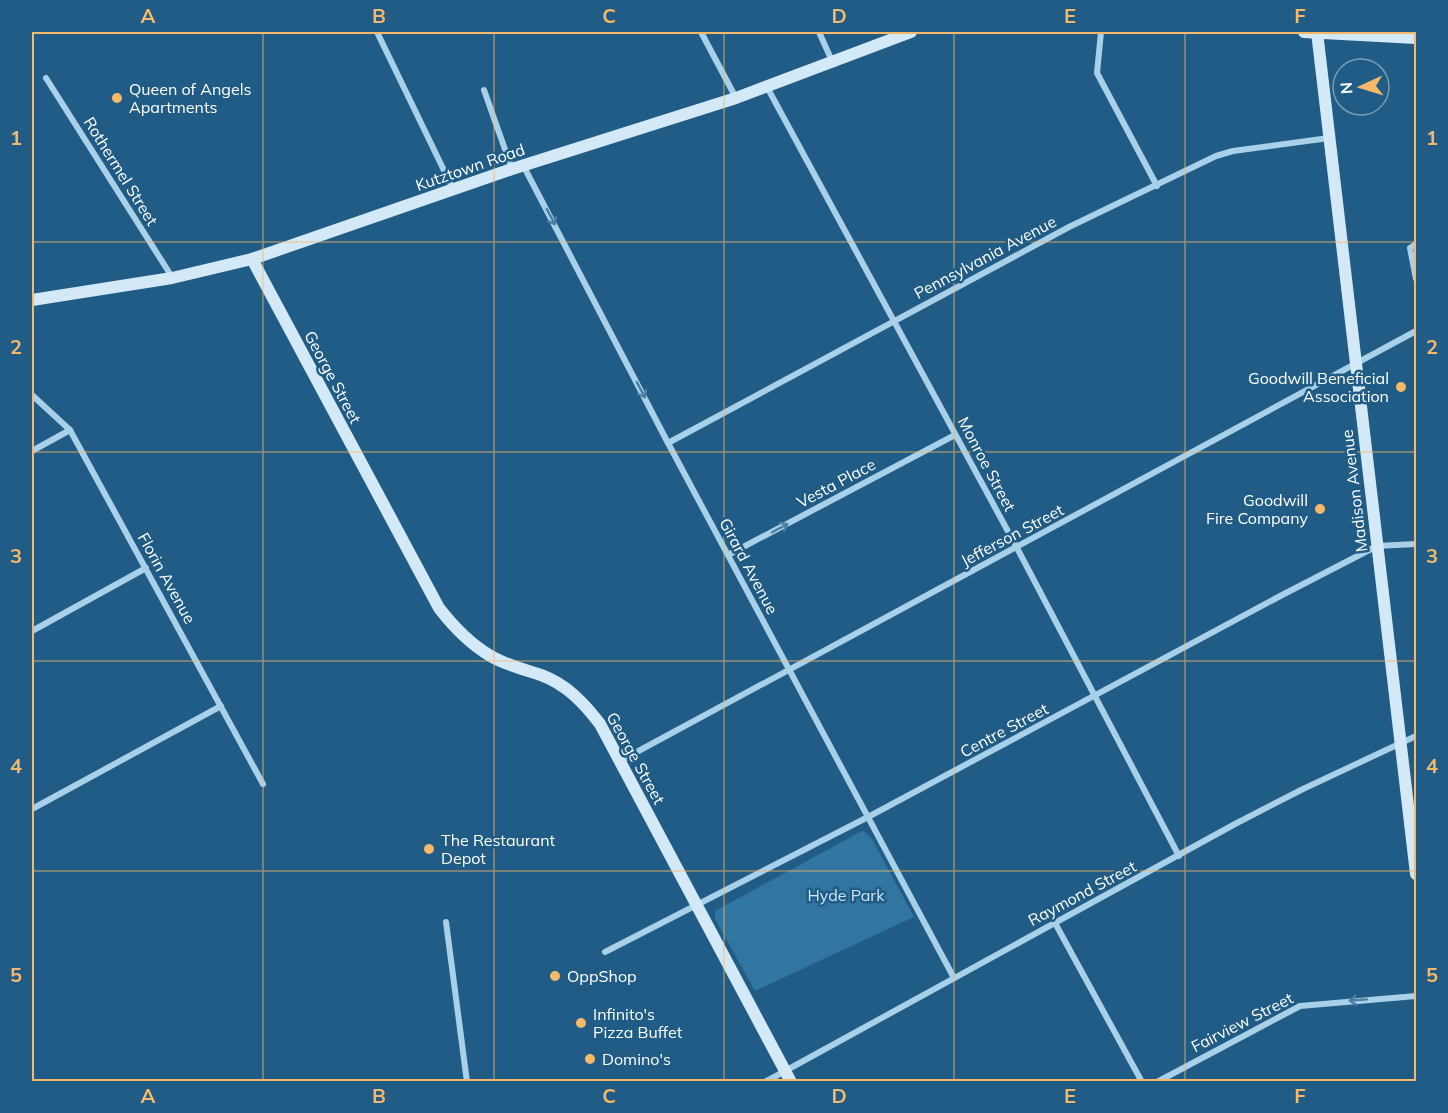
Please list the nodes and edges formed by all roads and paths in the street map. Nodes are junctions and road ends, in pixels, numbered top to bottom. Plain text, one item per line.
1 (377, 32) edge
2 (701, 32) edge
3 (819, 32) edge
4 (911, 32) edge
5 (1101, 32) edge
6 (1304, 32) edge
7 (1318, 32) edge
8 (1416, 38) edge
9 (832, 63) junction
10 (46, 78) dead end
11 (767, 87) junction
12 (484, 90) dead end
13 (736, 98) junction
14 (1329, 138) junction
15 (517, 167) junction
16 (1157, 186) junction
17 (453, 190) junction
18 (1416, 244) edge
19 (252, 259) junction
20 (172, 278) junction
21 (1416, 279) edge
22 (32, 300) edge
23 (893, 322) junction
24 (1416, 332) edge
25 (1356, 364) junction
26 (32, 395) edge
27 (70, 430) junction
28 (955, 435) junction
29 (668, 443) junction
30 (32, 451) edge
31 (1416, 544) edge
32 (1377, 546) junction
33 (1017, 548) junction
34 (728, 555) junction
35 (146, 568) junction
36 (32, 631) edge
37 (790, 671) junction
38 (1095, 697) junction
39 (221, 706) junction
40 (1416, 736) edge
41 (1400, 744) junction
42 (620, 761) junction
43 (264, 784) dead end
44 (32, 809) edge
45 (867, 817) junction
46 (1179, 856) junction
47 (1416, 874) edge
48 (697, 904) junction
49 (446, 922) dead end
50 (1055, 923) junction
51 (605, 952) dead end
52 (954, 978) junction
53 (1416, 996) edge
54 (788, 1076) edge
55 (467, 1082) edge
56 (765, 1082) edge
57 (1142, 1082) edge
58 (1157, 1082) edge

1 - 17 street
2 - 13 street
3 - 9 street
4 - 9 street, Kutztown Road
5 - 16 street
6 - 7 street
7 - 8 street
7 - 14 street, Madison Avenue
9 - 11 street, Kutztown Road
10 - 20 street, Rothermel Street
11 - 13 street, Kutztown Road
11 - 23 street, Monroe Street
12 - 15 street, Girard Avenue
13 - 15 street, Kutztown Road
14 - 16 street, Pennsylvania Avenue
14 - 25 street, Madison Avenue
15 - 17 street, Kutztown Road
15 -> 29 street, Girard Avenue
16 - 23 street, Pennsylvania Avenue
17 - 19 street, Kutztown Road
18 - 21 street
19 - 20 street, Kutztown Road
19 - 42 street, George Street
20 - 22 street, Kutztown Road
23 - 28 street, Monroe Street
23 - 29 street, Pennsylvania Avenue
24 - 25 street, Jefferson Street
25 - 32 street, Madison Avenue
25 - 33 street, Jefferson Street
26 - 27 street, Florin Avenue
27 - 30 street
27 - 35 street, Florin Avenue
28 - 33 street, Monroe Street
34 -> 28 street, Vesta Place
29 - 34 street, Girard Avenue
31 - 32 street, Centre Street
32 - 38 street, Centre Street
32 - 41 street, Madison Avenue
33 - 37 street, Jefferson Street
33 - 38 street, Monroe Street
34 - 37 street, Girard Avenue
35 - 36 street
35 - 39 street, Florin Avenue
37 - 42 street, Jefferson Street
37 - 45 street, Girard Avenue
38 - 45 street, Centre Street
38 - 46 street, Monroe Street
39 - 43 street, Florin Avenue
39 - 44 street
40 - 41 street, Raymond Street
41 - 46 street, Raymond Street
41 - 47 street, Madison Avenue
42 - 48 street, George Street
45 - 48 street, Centre Street
45 - 52 street, Girard Avenue
46 - 50 street, Raymond Street
48 - 51 street, Centre Street
48 - 54 street, George Street
49 - 55 street
50 - 52 street, Raymond Street
50 - 57 street
52 - 54 street, Raymond Street
53 -> 58 street, Fairview Street
54 - 56 street, Raymond Street

